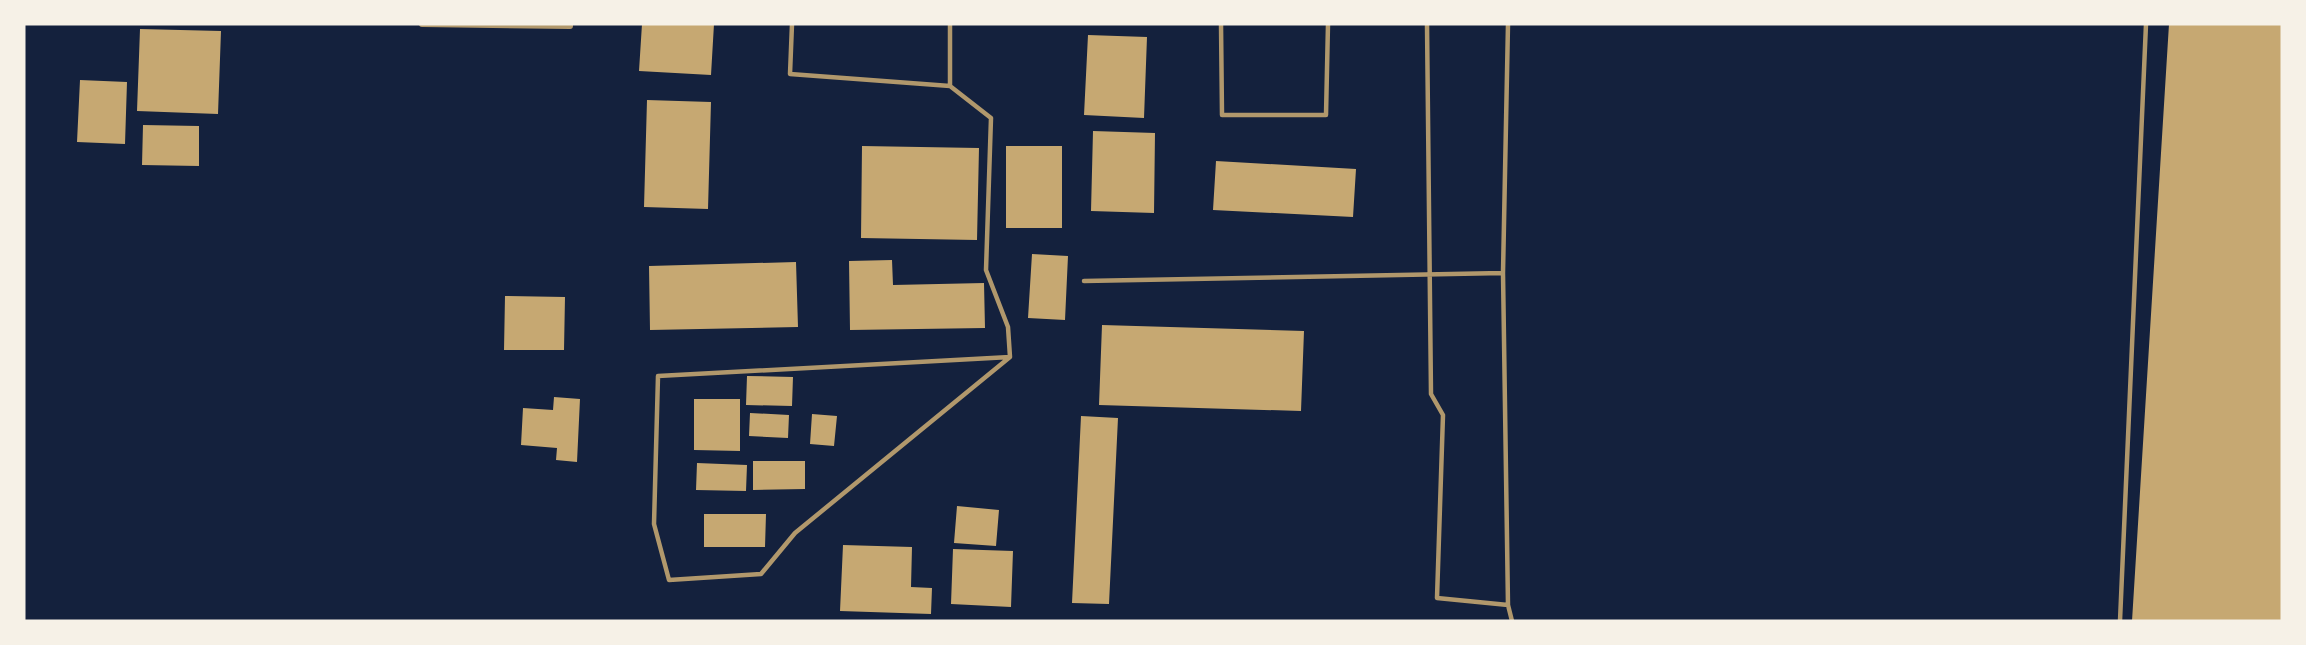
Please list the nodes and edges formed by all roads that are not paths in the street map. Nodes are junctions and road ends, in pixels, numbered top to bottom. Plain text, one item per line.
1 (422, 24) edge
2 (570, 24) edge
3 (792, 24) edge
4 (950, 24) edge
5 (1221, 24) edge
6 (1329, 24) edge
7 (1427, 24) edge
8 (1508, 24) edge
9 (2146, 24) edge
10 (950, 86) junction
11 (1503, 273) junction
12 (1430, 275) junction
13 (1084, 281) dead end
14 (1010, 357) junction
15 (1508, 605) junction
16 (1512, 621) edge
17 (2120, 621) edge

1 - 2 street
3 - 10 lane
4 - 10 lane
5 - 6 lane
7 - 12 lane
8 - 11 lane
9 - 17 lane
10 - 14 lane
11 - 12 lane
11 - 15 lane
12 - 13 lane
12 - 15 lane
14 - 14 lane
15 - 16 lane

